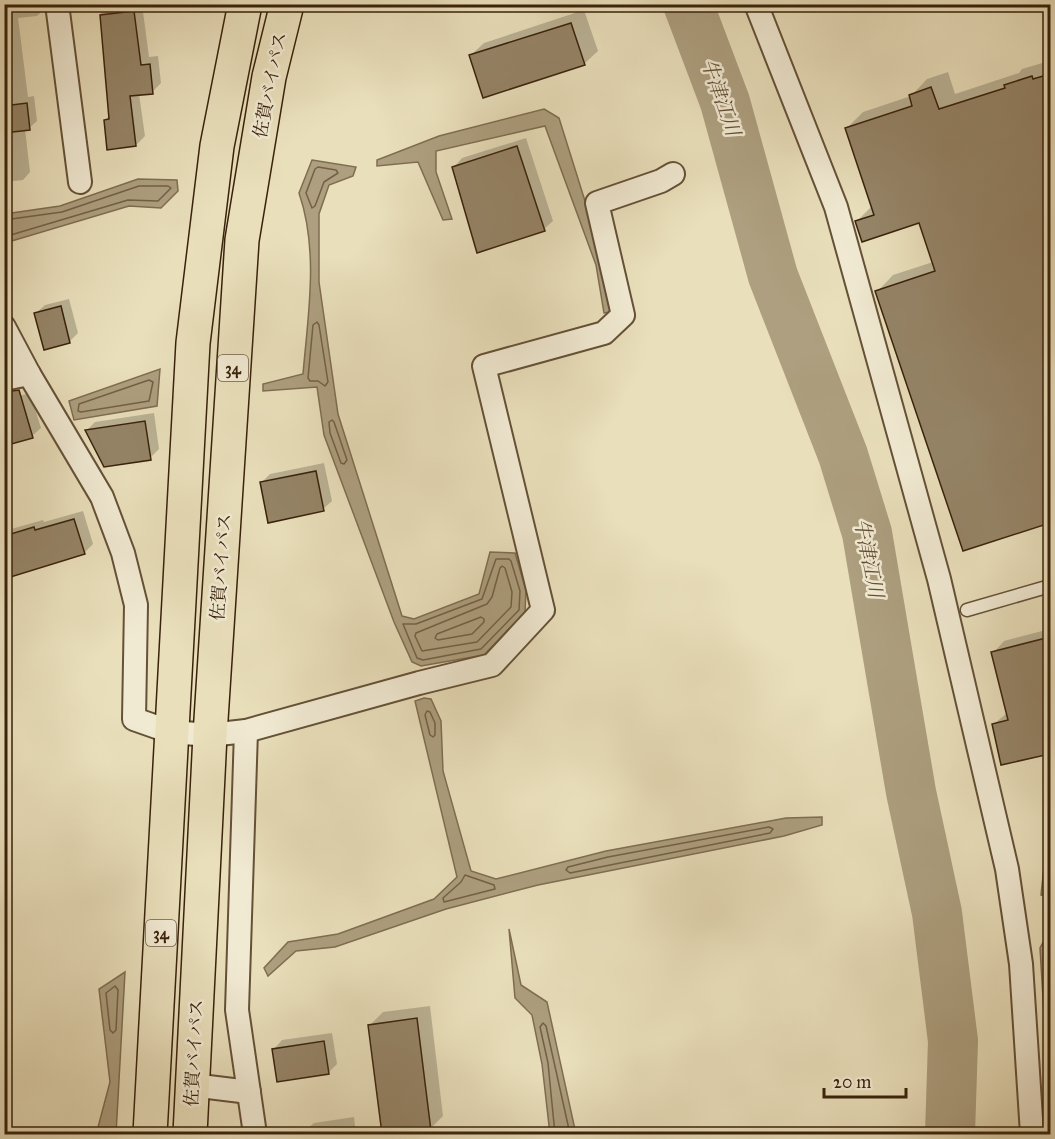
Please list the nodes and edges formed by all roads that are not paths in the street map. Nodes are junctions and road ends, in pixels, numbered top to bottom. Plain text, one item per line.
1 (57, 4) edge
2 (245, 4) edge
3 (286, 4) edge
4 (756, 4) edge
5 (673, 174) dead end
6 (80, 182) dead end
7 (4, 327) edge
8 (29, 374) junction
9 (4, 379) edge
10 (1050, 586) edge
11 (967, 610) dead end
12 (246, 731) junction
13 (171, 732) junction
14 (210, 735) junction
15 (192, 1085) junction
16 (249, 1092) junction
17 (150, 1134) edge
18 (190, 1134) edge
19 (255, 1134) edge
20 (1032, 1134) edge

1 - 6 street
2 - 13 highway, 34
3 - 14 highway, 佐賀バイパス / 34
4 - 20 street
5 - 12 street
7 - 8 street
8 - 9 street
8 - 13 street
10 - 11 lane
12 - 14 street
12 - 16 street
13 - 14 street
13 - 17 highway, 34
14 - 15 highway, 佐賀バイパス / 34
15 - 16 street
15 - 18 highway, 佐賀バイパス / 34
16 - 19 street

